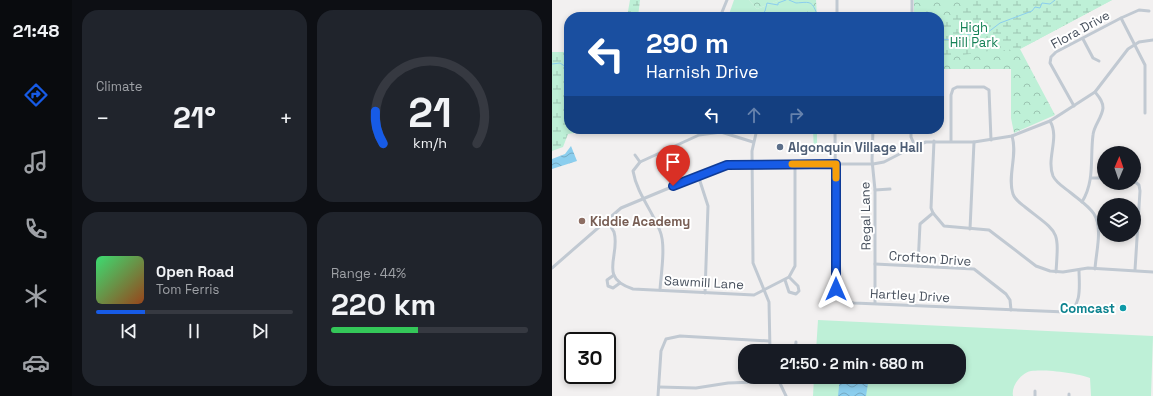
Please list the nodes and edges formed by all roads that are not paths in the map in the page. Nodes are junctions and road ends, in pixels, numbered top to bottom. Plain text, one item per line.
1 (727, 0) edge
2 (837, 0) edge
3 (912, 0) edge
4 (1149, 11) dead end
5 (722, 12) edge
6 (837, 12) edge
7 (912, 12) edge
8 (1121, 18) junction
9 (1083, 39) junction
10 (1153, 40) edge
11 (1135, 44) junction
12 (1099, 61) dead end
13 (1095, 92) junction
14 (1074, 106) junction
15 (1144, 113) dead end
16 (1050, 121) junction
17 (706, 134) edge
18 (727, 134) edge
19 (755, 134) edge
20 (836, 134) edge
21 (872, 134) edge
22 (911, 134) edge
23 (1012, 136) junction
24 (991, 140) junction
25 (934, 141) junction
26 (951, 141) junction
27 (753, 142) junction
28 (974, 142) junction
29 (914, 146) junction
30 (634, 155) dead end
31 (640, 162) junction
32 (752, 164) junction
33 (795, 164) junction
34 (836, 164) junction
35 (873, 164) junction
36 (698, 175) junction
37 (1090, 178) junction
38 (1097, 178) edge
39 (890, 189) dead end
40 (875, 190) junction
41 (1140, 190) edge
42 (642, 198) junction
43 (1082, 202) junction
44 (932, 213) junction
45 (607, 221) junction
46 (970, 228) junction
47 (875, 264) junction
48 (918, 266) junction
49 (552, 268) edge
50 (1096, 269) junction
51 (1080, 270) junction
52 (1135, 270) junction
53 (1056, 272) junction
54 (1153, 272) edge
55 (614, 275) junction
56 (789, 277) junction
57 (784, 280) junction
58 (620, 283) junction
59 (660, 290) junction
60 (764, 290) junction
61 (705, 292) junction
62 (875, 304) junction
63 (1011, 310) junction
64 (769, 341) junction
65 (769, 344) edge
66 (738, 383) edge
67 (780, 384) edge
68 (659, 387) junction
69 (1035, 391) dead end
70 (658, 396) edge
71 (786, 396) edge
72 (1035, 396) edge

1 - 5 street
2 - 6 street
3 - 7 street
4 - 8 street, Flora Drive
8 - 9 street, Flora Drive
8 - 11 street
9 - 12 street
9 - 14 street, Flora Drive
10 - 11 street
11 - 13 street
11 - 15 street
13 - 14 street
13 - 37 street
14 - 16 street
16 - 23 street
16 - 43 street
17 - 31 street
18 - 27 street
19 - 27 street
20 - 34 street, Hartley Drive
21 - 35 street, Regal Lane
22 - 29 street
23 - 24 street
23 - 53 street
24 - 26 street
24 - 28 street
25 - 26 street
25 - 29 street
25 - 44 street
26 - 28 street
27 - 32 street
28 - 46 street
29 - 35 street
30 - 31 street
31 - 42 street
32 - 33 street
32 - 36 street
32 - 60 street
33 - 34 street
33 - 56 street
34 - 35 street
34 - 62 street, Hartley Drive
35 - 40 street, Regal Lane
36 - 42 street
36 - 61 street
37 - 38 street
37 - 43 street
39 - 40 street
40 - 47 street, Regal Lane
41 - 52 street
42 - 45 street
42 - 59 street
43 - 50 street
44 - 46 street
44 - 48 street
45 - 49 street
45 - 55 street, Sawmill Lane
46 - 53 street
47 - 48 street, Crofton Drive
47 - 62 street, Regal Lane
48 - 63 street, Crofton Drive
50 - 51 street
50 - 52 street
51 - 53 street
51 - 63 street, Hartley Drive
52 - 54 street
55 - 58 street
55 - 58 street, Sawmill Lane
56 - 57 street, Sawmill Lane
56 - 57 street
57 - 60 street, Sawmill Lane
58 - 59 street, Sawmill Lane
59 - 61 street, Sawmill Lane
60 - 61 street, Sawmill Lane
60 - 64 street
62 - 63 street, Hartley Drive
64 - 65 street
64 - 68 street
66 - 68 street
67 - 71 street
68 - 70 street
69 - 72 street

